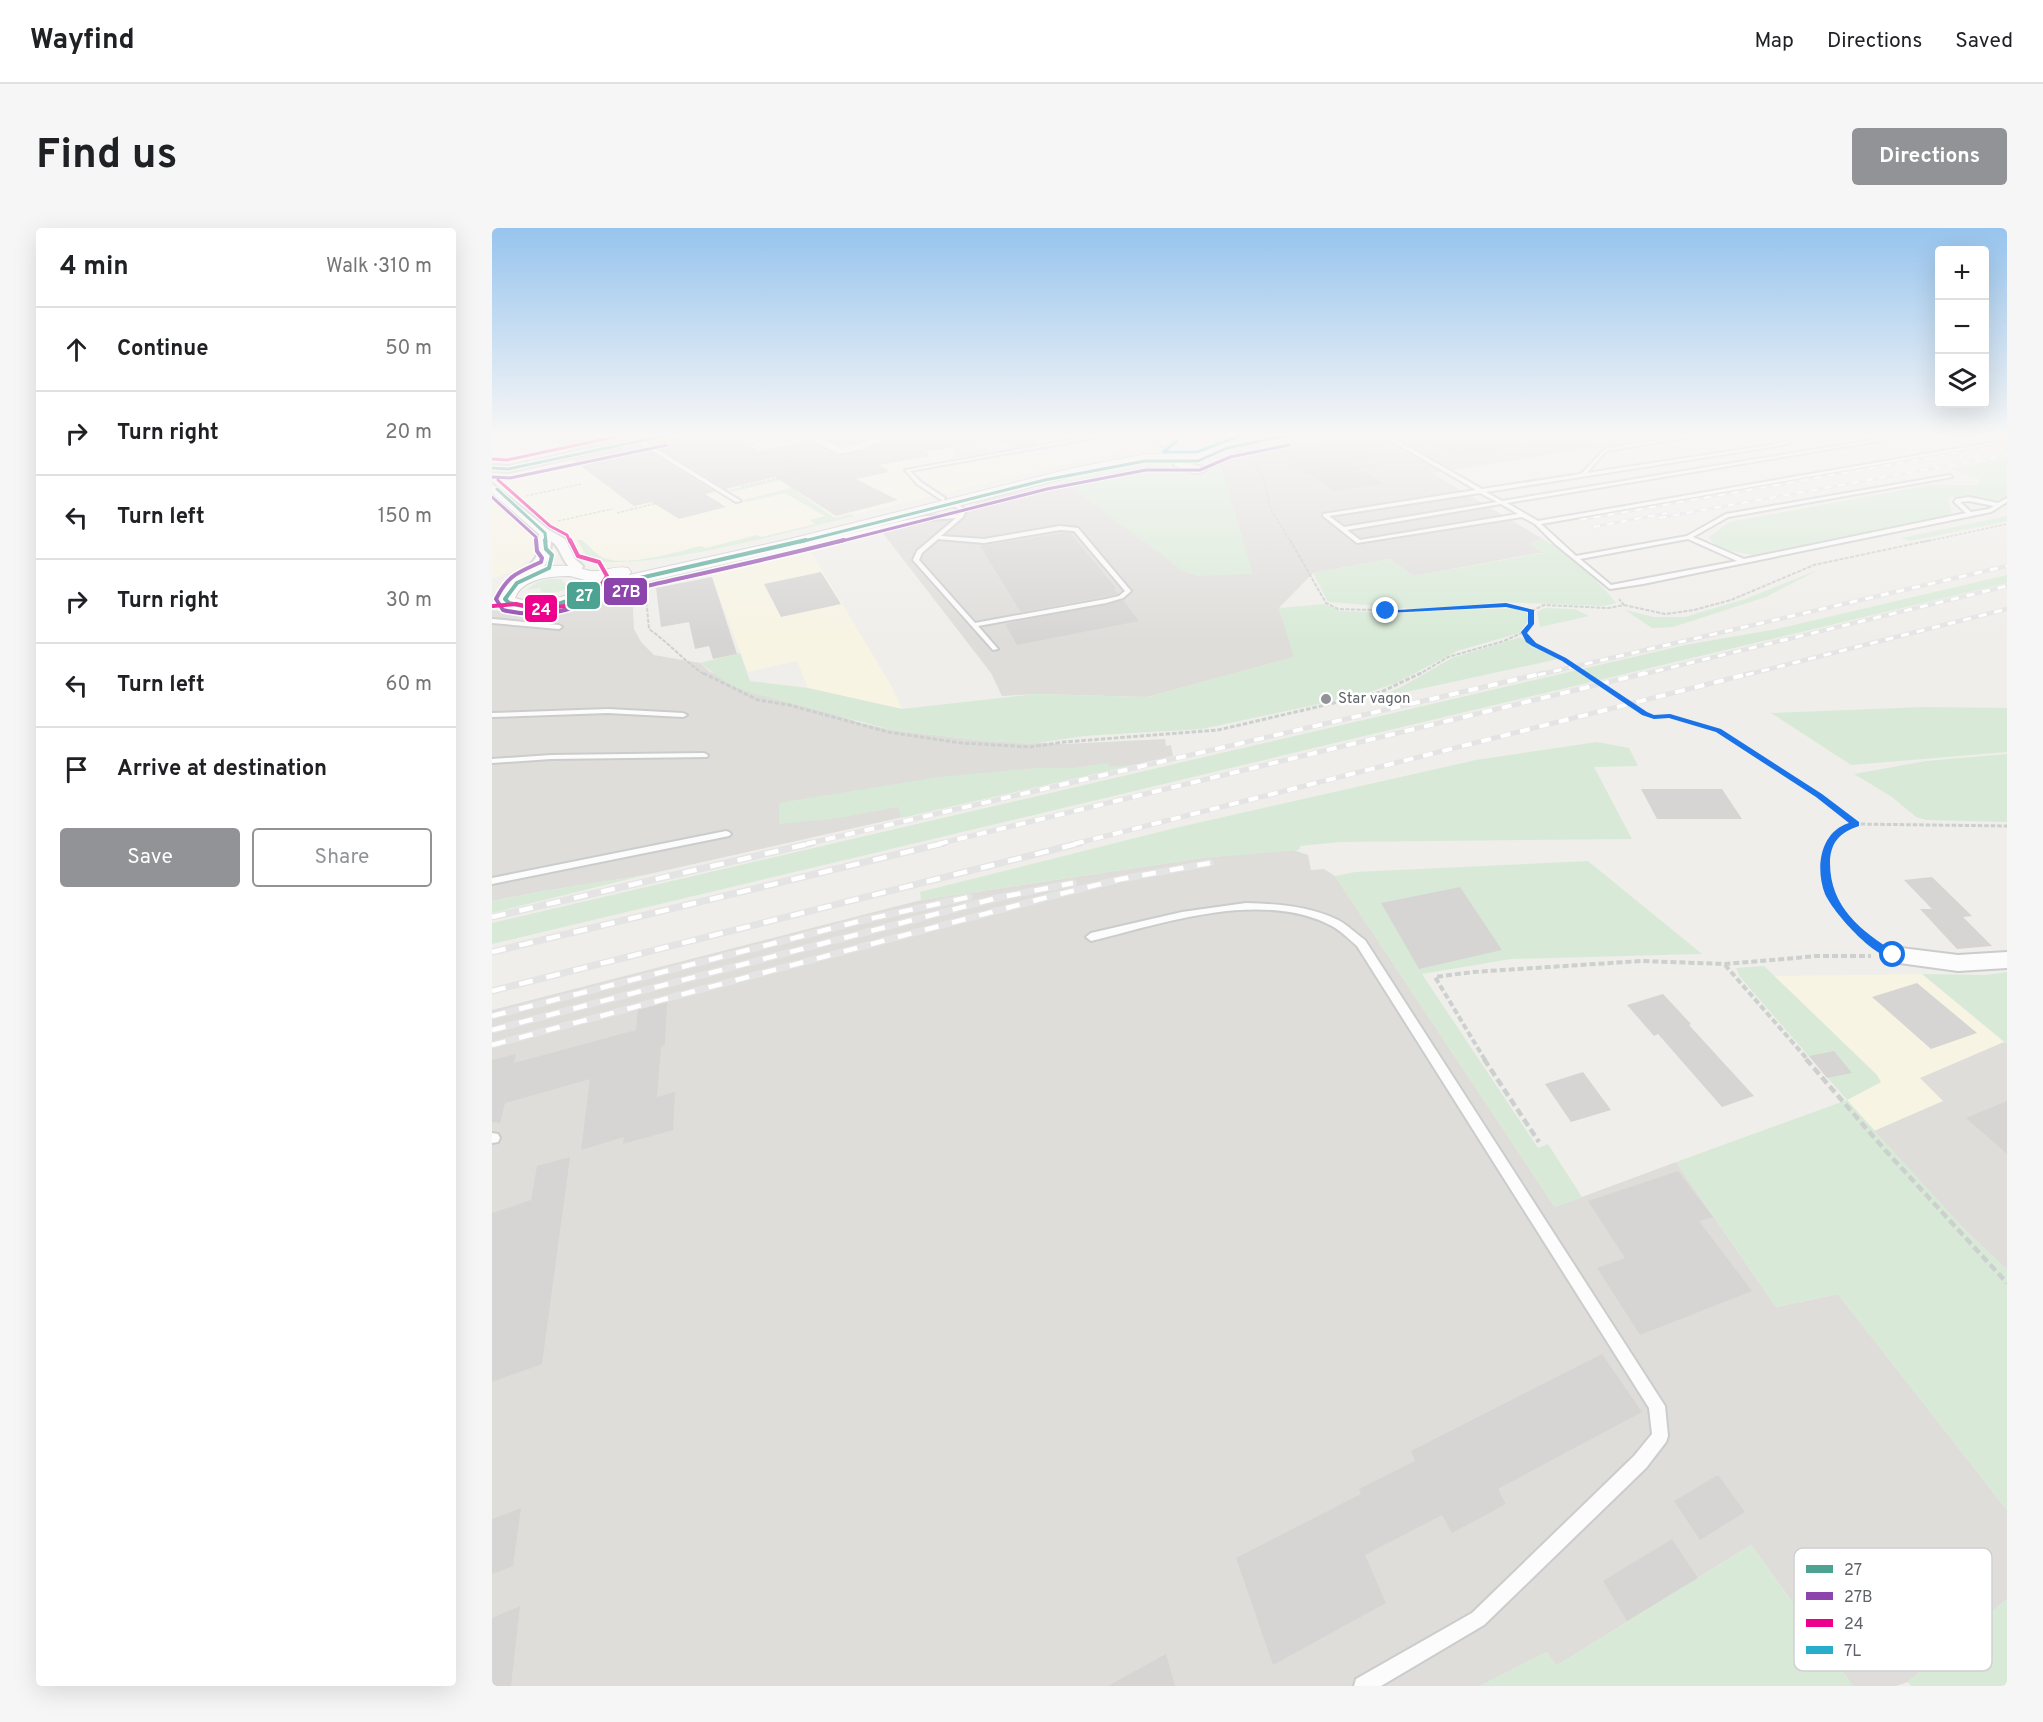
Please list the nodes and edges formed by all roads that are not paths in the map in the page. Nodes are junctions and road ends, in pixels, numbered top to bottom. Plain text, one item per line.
1 (513, 504) edge
2 (949, 504) edge
3 (958, 504) edge
4 (959, 504) edge
5 (1397, 504) edge
6 (1497, 504) edge
7 (1505, 504) edge
8 (1646, 504) edge
9 (1793, 504) edge
10 (1959, 504) edge
11 (1996, 504) edge
12 (2000, 505) joint
13 (952, 506) junction
14 (1970, 514) junction
15 (1524, 515) junction
16 (1537, 523) junction
17 (1342, 529) junction
18 (541, 530) junction
19 (936, 537) junction
20 (1689, 537) junction
21 (546, 549) junction
22 (1576, 558) junction
23 (726, 559) junction
24 (1743, 561) junction
25 (577, 566) junction
26 (595, 578) junction
27 (646, 585) road end
28 (511, 587) edge
29 (492, 621) edge
30 (973, 625) junction
31 (559, 627) dead end
32 (995, 649) dead end
33 (492, 715) edge
34 (683, 715) dead end
35 (704, 755) dead end
36 (492, 761) edge
37 (726, 834) dead end
38 (492, 881) edge
39 (1091, 937) dead end
40 (1893, 955) road end
41 (2007, 960) edge
42 (1363, 1686) edge

1 - 18 street
2 - 13 lane
3 - 13 main road
4 - 13 main road
5 - 17 lane
6 - 17 lane
7 - 15 lane
8 - 16 lane
9 - 20 lane
10 - 14 lane
11 - 12 lane
12 - 14 lane
13 - 19 lane
13 - 23 main road
13 - 26 main road
13 - 27 lane
14 - 24 lane
15 - 16 lane
15 - 17 lane
16 - 22 lane
18 - 21 street
18 - 25 street
19 - 30 lane
19 - 30 lane
20 - 22 lane
20 - 24 lane
21 - 28 street
21 - 28 street
22 - 24 lane
23 - 26 main road
23 - 28 main road
25 - 26 main road
25 - 28 main road
26 - 28 main road
26 - 28 main road
29 - 31 lane
30 - 32 lane
33 - 34 lane
35 - 36 lane
37 - 38 lane
39 - 42 lane
40 - 41 street

